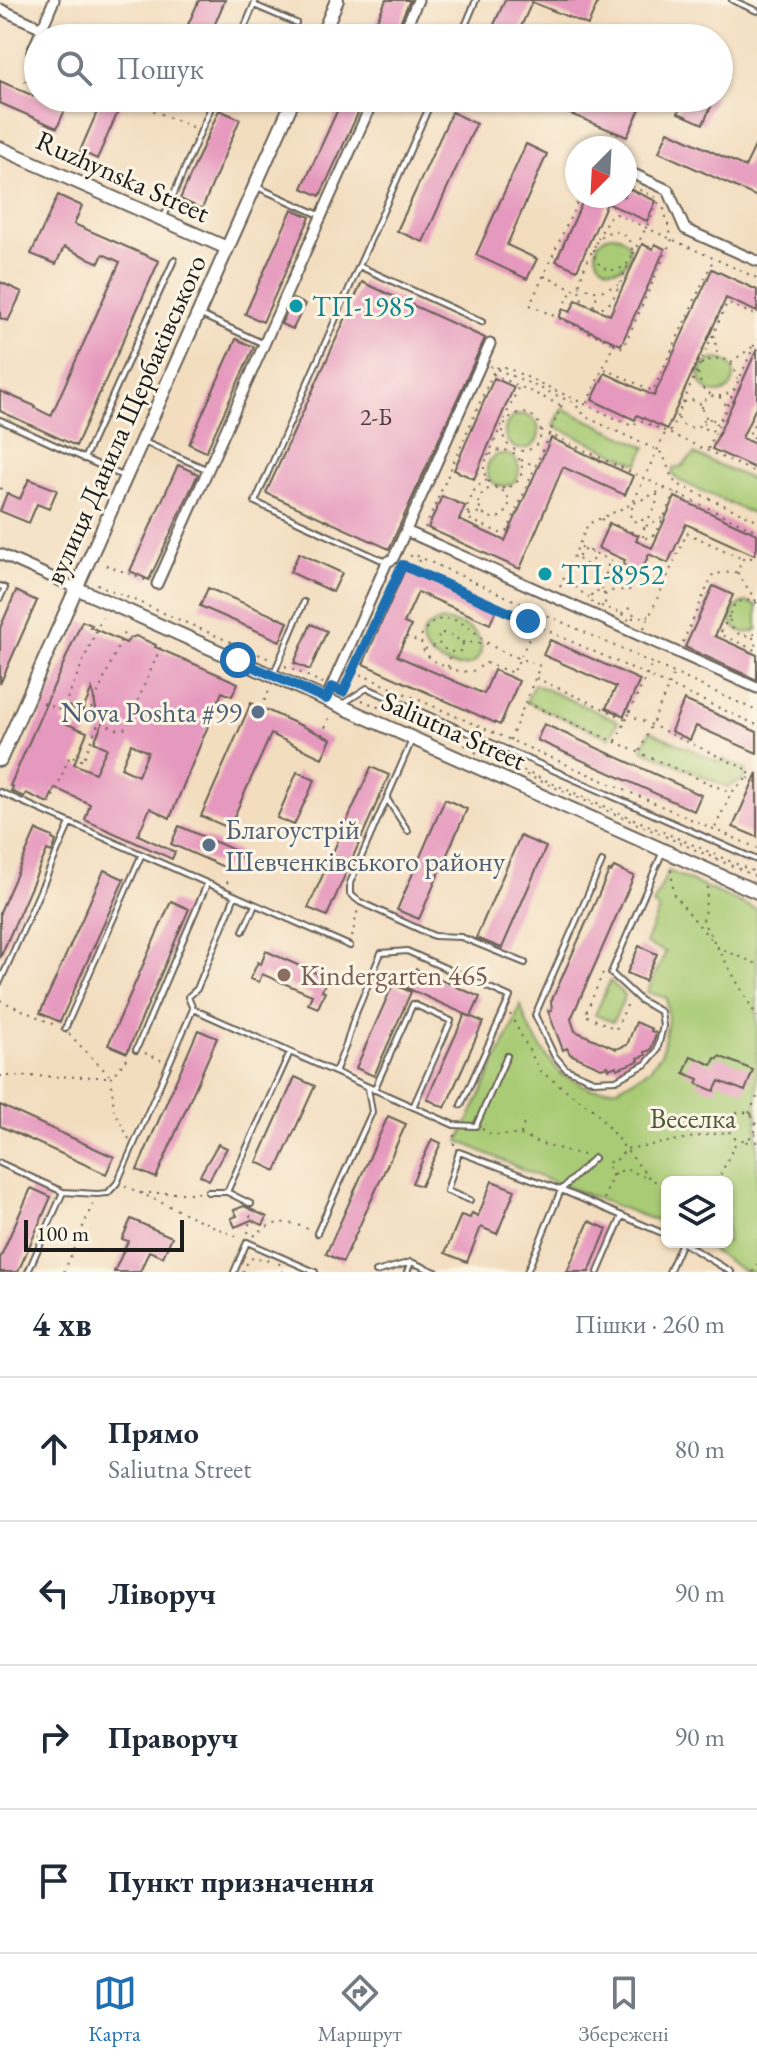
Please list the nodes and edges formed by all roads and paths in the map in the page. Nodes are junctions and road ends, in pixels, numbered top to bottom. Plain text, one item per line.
1 (54, 0) edge
2 (337, 0) edge
3 (418, 0) edge
4 (476, 0) edge
5 (732, 0) edge
6 (255, 3) edge
7 (0, 9) edge
8 (757, 11) edge
9 (296, 23) dead end
10 (44, 24) edge
11 (246, 24) edge
12 (327, 24) edge
13 (407, 24) edge
14 (466, 24) edge
15 (24, 25) edge
16 (157, 112) edge
17 (209, 112) edge
18 (288, 112) edge
19 (368, 112) edge
20 (427, 112) edge
21 (201, 131) junction
22 (0, 148) edge
23 (637, 176) edge
24 (255, 186) junction
25 (637, 188) edge
26 (660, 199) junction
27 (575, 208) edge
28 (322, 216) junction
29 (163, 220) junction
30 (646, 227) junction
31 (598, 239) junction
32 (672, 239) junction
33 (595, 245) junction
34 (227, 248) junction
35 (632, 255) junction
36 (714, 258) junction
37 (174, 260) dead end
38 (630, 261) junction
39 (757, 261) edge
40 (359, 266) junction
41 (544, 276) junction
42 (757, 278) edge
43 (620, 284) junction
44 (578, 285) junction
45 (572, 289) junction
46 (579, 292) junction
47 (598, 292) junction
48 (593, 306) junction
49 (198, 314) junction
50 (757, 316) edge
51 (558, 318) junction
52 (482, 322) dead end
53 (714, 334) junction
54 (757, 339) edge
55 (265, 344) junction
56 (490, 344) dead end
57 (614, 344) junction
58 (755, 347) edge
59 (718, 358) junction
60 (482, 362) junction
61 (730, 363) junction
62 (700, 364) junction
63 (495, 368) junction
64 (603, 368) junction
65 (698, 370) junction
66 (492, 374) junction
67 (738, 382) junction
68 (519, 386) junction
69 (735, 388) junction
70 (716, 396) junction
71 (565, 397) junction
72 (683, 403) junction
73 (561, 405) junction
74 (586, 405) junction
75 (702, 405) junction
76 (725, 411) junction
77 (678, 416) junction
78 (706, 416) junction
79 (757, 417) edge
80 (0, 420) edge
81 (504, 423) junction
82 (541, 430) junction
83 (668, 432) junction
84 (549, 434) junction
85 (757, 439) edge
86 (142, 441) junction
87 (511, 450) junction
88 (658, 450) junction
89 (708, 450) junction
90 (488, 457) junction
91 (84, 459) junction
92 (520, 460) junction
93 (535, 466) junction
94 (208, 470) junction
95 (757, 473) edge
96 (531, 476) junction
97 (126, 477) junction
98 (644, 478) junction
99 (519, 479) junction
100 (487, 480) junction
101 (5, 486) dead end
102 (497, 487) junction
103 (0, 489) edge
104 (666, 489) junction
105 (657, 493) junction
106 (675, 493) junction
107 (633, 503) junction
108 (482, 512) junction
109 (504, 513) junction
110 (469, 515) junction
111 (514, 515) junction
112 (663, 517) junction
113 (600, 519) junction
114 (645, 520) junction
115 (757, 520) edge
116 (646, 526) junction
117 (406, 531) junction
118 (757, 531) edge
119 (643, 537) junction
120 (420, 538) junction
121 (579, 546) junction
122 (588, 550) junction
123 (0, 554) edge
124 (413, 554) junction
125 (757, 557) edge
126 (420, 558) junction
127 (743, 559) junction
128 (580, 560) junction
129 (609, 560) junction
130 (387, 562) junction
131 (571, 564) junction
132 (106, 565) dead end
133 (402, 565) junction
134 (631, 570) junction
135 (415, 571) junction
136 (567, 572) junction
137 (737, 572) junction
138 (629, 576) junction
139 (97, 584) dead end
140 (157, 584) joint
141 (664, 584) junction
142 (0, 586) edge
143 (619, 587) junction
144 (76, 588) junction
145 (602, 591) junction
146 (557, 594) dead end
147 (605, 595) junction
148 (590, 597) junction
149 (0, 598) edge
150 (304, 602) dead end
151 (757, 602) edge
152 (600, 606) junction
153 (622, 614) junction
154 (729, 615) junction
155 (649, 616) junction
156 (102, 617) dead end
157 (631, 619) junction
158 (374, 623) junction
159 (380, 625) dead end
160 (535, 625) junction
161 (126, 628) dead end
162 (642, 632) dead end
163 (757, 633) edge
164 (740, 635) junction
165 (746, 636) junction
166 (752, 636) junction
167 (406, 637) dead end
168 (731, 639) junction
169 (421, 642) junction
170 (462, 642) junction
171 (162, 644) dead end
172 (489, 644) junction
173 (439, 645) junction
174 (757, 645) edge
175 (747, 646) junction
176 (423, 649) junction
177 (757, 651) edge
178 (450, 652) junction
179 (678, 653) junction
180 (520, 657) junction
181 (652, 664) junction
182 (448, 668) junction
183 (276, 669) junction
184 (352, 671) junction
185 (669, 672) junction
186 (674, 674) junction
187 (647, 675) junction
188 (535, 678) junction
189 (669, 685) junction
190 (757, 688) edge
191 (269, 691) dead end
192 (330, 692) junction
193 (348, 700) junction
194 (525, 702) junction
195 (43, 703) dead end
196 (63, 707) junction
197 (261, 708) dead end
198 (757, 711) edge
199 (628, 714) junction
200 (87, 717) junction
201 (329, 718) dead end
202 (626, 719) junction
203 (99, 722) junction
204 (651, 725) junction
205 (757, 725) edge
206 (322, 735) dead end
207 (413, 738) junction
208 (509, 740) junction
209 (615, 742) junction
210 (639, 752) junction
211 (0, 760) edge
212 (747, 778) junction
213 (757, 781) edge
214 (0, 792) edge
215 (731, 793) junction
216 (387, 799) junction
217 (46, 812) junction
218 (70, 823) junction
219 (714, 829) junction
220 (408, 831) dead end
221 (757, 848) edge
222 (664, 850) junction
223 (141, 855) junction
224 (757, 860) edge
225 (602, 862) dead end
226 (671, 870) dead end
227 (757, 875) edge
228 (207, 884) junction
229 (708, 887) dead end
230 (757, 892) edge
231 (235, 896) junction
232 (360, 902) junction
233 (255, 905) junction
234 (243, 931) dead end
235 (350, 946) joint
236 (718, 948) junction
237 (525, 963) dead end
238 (757, 964) edge
239 (0, 982) edge
240 (0, 1000) edge
241 (506, 1006) junction
242 (193, 1009) junction
243 (757, 1017) edge
244 (65, 1029) junction
245 (136, 1050) junction
246 (290, 1052) junction
247 (507, 1056) dead end
248 (169, 1064) junction
249 (335, 1072) junction
250 (0, 1076) edge
251 (111, 1077) junction
252 (368, 1087) junction
253 (374, 1090) junction
254 (757, 1097) edge
255 (461, 1105) dead end
256 (413, 1107) junction
257 (757, 1113) edge
258 (749, 1114) junction
259 (525, 1119) dead end
260 (454, 1125) junction
261 (476, 1126) junction
262 (729, 1132) junction
263 (756, 1133) edge
264 (520, 1135) junction
265 (737, 1140) junction
266 (745, 1140) junction
267 (133, 1147) junction
268 (750, 1147) dead end
269 (757, 1148) edge
270 (626, 1149) junction
271 (459, 1152) junction
272 (594, 1158) joint
273 (0, 1163) edge
274 (612, 1176) junction
275 (720, 1176) edge
276 (650, 1179) junction
277 (117, 1183) junction
278 (661, 1184) edge
279 (561, 1190) junction
280 (63, 1192) junction
281 (208, 1192) joint
282 (227, 1192) junction
283 (140, 1193) junction
284 (607, 1193) dead end
285 (97, 1194) junction
286 (470, 1200) dead end
287 (251, 1204) joint
288 (622, 1216) junction
289 (661, 1232) edge
290 (317, 1233) joint
291 (247, 1242) junction
292 (679, 1248) edge
293 (692, 1248) edge
294 (411, 1262) junction
295 (280, 1264) dead end
296 (757, 1264) edge
297 (28, 1272) edge
298 (64, 1272) edge
299 (234, 1272) edge
300 (243, 1272) edge
301 (315, 1272) edge
302 (376, 1272) edge
303 (407, 1272) edge
304 (436, 1272) edge
305 (527, 1272) edge
306 (598, 1272) edge
307 (669, 1272) edge
308 (731, 1272) edge
309 (753, 1272) edge

1 - 10 street
2 - 12 street
3 - 13 street
4 - 14 lane
5 - 8 lane
6 - 9 lane
6 - 11 lane
7 - 15 street
16 - 21 path
17 - 21 lane
18 - 24 street, вулиця Данила Щербаківського
19 - 28 street
20 - 40 lane
21 - 29 lane
22 - 29 street, Ruzhynska Street
23 - 39 street
24 - 28 lane
24 - 34 street, вулиця Данила Щербаківського
25 - 26 path
26 - 30 path
26 - 32 path
27 - 41 path
28 - 55 street
29 - 34 street, Ruzhynska Street
30 - 31 path
30 - 32 path
30 - 35 path
31 - 33 path
31 - 35 path
32 - 36 path
32 - 57 path
33 - 38 path
33 - 44 path
34 - 49 street, вулиця Данила Щербаківського
35 - 38 path
36 - 42 path
36 - 64 path
37 - 91 lane
38 - 43 path
40 - 52 lane
40 - 130 lane
41 - 45 path
41 - 51 path
43 - 47 path
43 - 48 path
44 - 46 path
44 - 47 path
45 - 46 path
45 - 51 path
46 - 48 path
47 - 48 path
49 - 55 lane
49 - 86 street, вулиця Данила Щербаківського
50 - 53 path
51 - 57 path
53 - 59 path
53 - 62 path
54 - 58 path
55 - 94 street
56 - 60 street
57 - 64 path
58 - 61 path
58 - 67 path
59 - 61 path
59 - 62 path
60 - 63 path
60 - 117 street
61 - 67 path
62 - 65 path
63 - 66 path
63 - 71 path
64 - 74 path
65 - 70 path
65 - 72 path
66 - 68 path
66 - 120 path
67 - 69 path
68 - 73 path
68 - 81 path
69 - 70 path
69 - 76 path
70 - 75 path
70 - 76 path
71 - 73 path
71 - 74 path
71 - 88 path
72 - 75 path
72 - 77 path
73 - 84 path
74 - 83 path
75 - 78 path
76 - 78 path
76 - 89 path
77 - 78 path
77 - 83 path
79 - 85 path
80 - 91 lane
81 - 82 path
81 - 87 path
81 - 90 path
82 - 84 path
82 - 87 path
83 - 88 path
83 - 89 path
84 - 93 path
84 - 98 path
86 - 94 lane
86 - 97 street, вулиця Данила Щербаківського
87 - 90 path
87 - 92 path
88 - 98 path
88 - 115 path
89 - 95 path
90 - 100 path
91 - 97 lane
92 - 93 path
92 - 99 path
93 - 96 path
94 - 140 street
96 - 99 path
96 - 111 path
97 - 144 street, вулиця Данила Щербаківського
98 - 104 path
98 - 107 path
99 - 102 path
100 - 102 path
100 - 110 path
101 - 103 path
102 - 108 path
102 - 109 path
104 - 105 path
104 - 106 path
105 - 107 path
105 - 114 path
106 - 112 path
106 - 118 path
107 - 113 path
107 - 114 path
108 - 109 path
108 - 110 path
109 - 111 path
110 - 111 path
112 - 116 path
112 - 119 path
113 - 119 path
113 - 121 path
114 - 116 path
116 - 119 path
117 - 120 street
117 - 130 street
120 - 124 path
120 - 179 street
121 - 122 path
121 - 131 path
122 - 128 path
122 - 128 path
122 - 129 path
123 - 144 street, Saliutna Street
124 - 126 path
124 - 133 path
125 - 127 path
126 - 135 path
126 - 181 path
127 - 137 path
127 - 141 path
128 - 131 path
129 - 134 path
129 - 145 path
130 - 192 street
131 - 136 path
132 - 140 path
133 - 135 path
133 - 158 path
134 - 138 path
134 - 141 path
135 - 160 path
136 - 146 path
136 - 148 path
137 - 151 path
137 - 179 path
138 - 143 path
138 - 143 path
139 - 183 path
141 - 155 path
142 - 149 lane
143 - 147 path
144 - 183 street, Saliutna Street
144 - 211 street, вулиця Данила Щербаківського
145 - 147 path
145 - 148 path
147 - 152 path
148 - 152 path
150 - 183 lane
151 - 154 path
152 - 153 path
153 - 157 path
153 - 157 path
154 - 164 path
154 - 168 path
155 - 157 path
155 - 162 path
156 - 196 path
158 - 159 path
158 - 184 path
160 - 180 path
160 - 187 path
161 - 200 path
163 - 166 path
164 - 165 path
164 - 168 path
165 - 166 path
165 - 175 path
166 - 174 path
167 - 169 path
168 - 175 path
169 - 172 path
169 - 176 path
170 - 172 path
170 - 173 path
170 - 178 path
171 - 203 path
172 - 180 path
173 - 176 path
173 - 178 path
175 - 177 path
176 - 182 path
178 - 182 path
179 - 185 path
179 - 190 street
180 - 182 path
180 - 188 path
181 - 185 path
181 - 187 path
183 - 192 street, Saliutna Street
183 - 192 path
184 - 192 path
184 - 208 path
185 - 186 path
186 - 189 path
186 - 198 path
187 - 189 path
187 - 199 path
188 - 194 path
188 - 202 path
189 - 204 path
189 - 205 path
191 - 197 path
192 - 193 street, Saliutna Street
192 - 193 path
193 - 207 street, Saliutna Street
193 - 224 lane
193 - 227 path
194 - 208 path
194 - 209 path
195 - 196 path
196 - 200 path
199 - 202 path
199 - 204 path
200 - 203 path
201 - 206 path
202 - 209 path
203 - 217 path
204 - 210 path
204 - 212 path
207 - 216 lane
207 - 222 street, Saliutna Street
208 - 219 path
209 - 210 path
210 - 215 path
212 - 213 path
212 - 215 path
214 - 217 lane
215 - 219 path
216 - 220 lane
216 - 232 lane
217 - 218 lane
218 - 223 lane
218 - 239 lane
219 - 221 path
222 - 225 lane
222 - 230 street, Saliutna Street
223 - 228 lane
223 - 244 lane
226 - 236 path
228 - 231 lane
228 - 245 lane
229 - 236 path
231 - 233 lane
231 - 242 lane
232 - 235 path
232 - 237 lane
233 - 234 lane
233 - 235 lane
236 - 238 path
236 - 243 path
240 - 244 path
241 - 249 lane
241 - 255 lane
241 - 270 path
242 - 246 lane
242 - 248 lane
244 - 251 path
245 - 248 path
245 - 251 path
246 - 249 lane
246 - 282 lane
247 - 261 lane
248 - 267 lane
249 - 252 lane
250 - 251 path
251 - 267 path
252 - 253 lane
252 - 290 lane
253 - 256 lane
253 - 256 lane
254 - 258 path
256 - 260 lane
257 - 258 path
258 - 262 path
258 - 263 path
259 - 264 path
260 - 261 lane
260 - 271 path
261 - 264 path
262 - 265 path
262 - 270 path
263 - 266 path
263 - 269 path
264 - 272 path
265 - 266 path
265 - 275 path
266 - 268 path
267 - 277 lane
270 - 274 path
270 - 276 path
271 - 279 lane
271 - 286 lane
272 - 279 lane
273 - 280 lane
274 - 276 path
274 - 284 path
276 - 278 path
277 - 283 path
277 - 285 lane
279 - 288 lane
279 - 305 lane
280 - 285 lane
280 - 297 lane
281 - 282 lane
281 - 283 path
282 - 287 lane
283 - 291 path
285 - 298 path
287 - 291 path
288 - 289 lane
288 - 306 lane
290 - 291 path
291 - 299 lane
291 - 301 lane
292 - 307 lane
293 - 308 lane
294 - 302 lane
294 - 303 lane
294 - 304 lane
295 - 300 path
296 - 309 path

